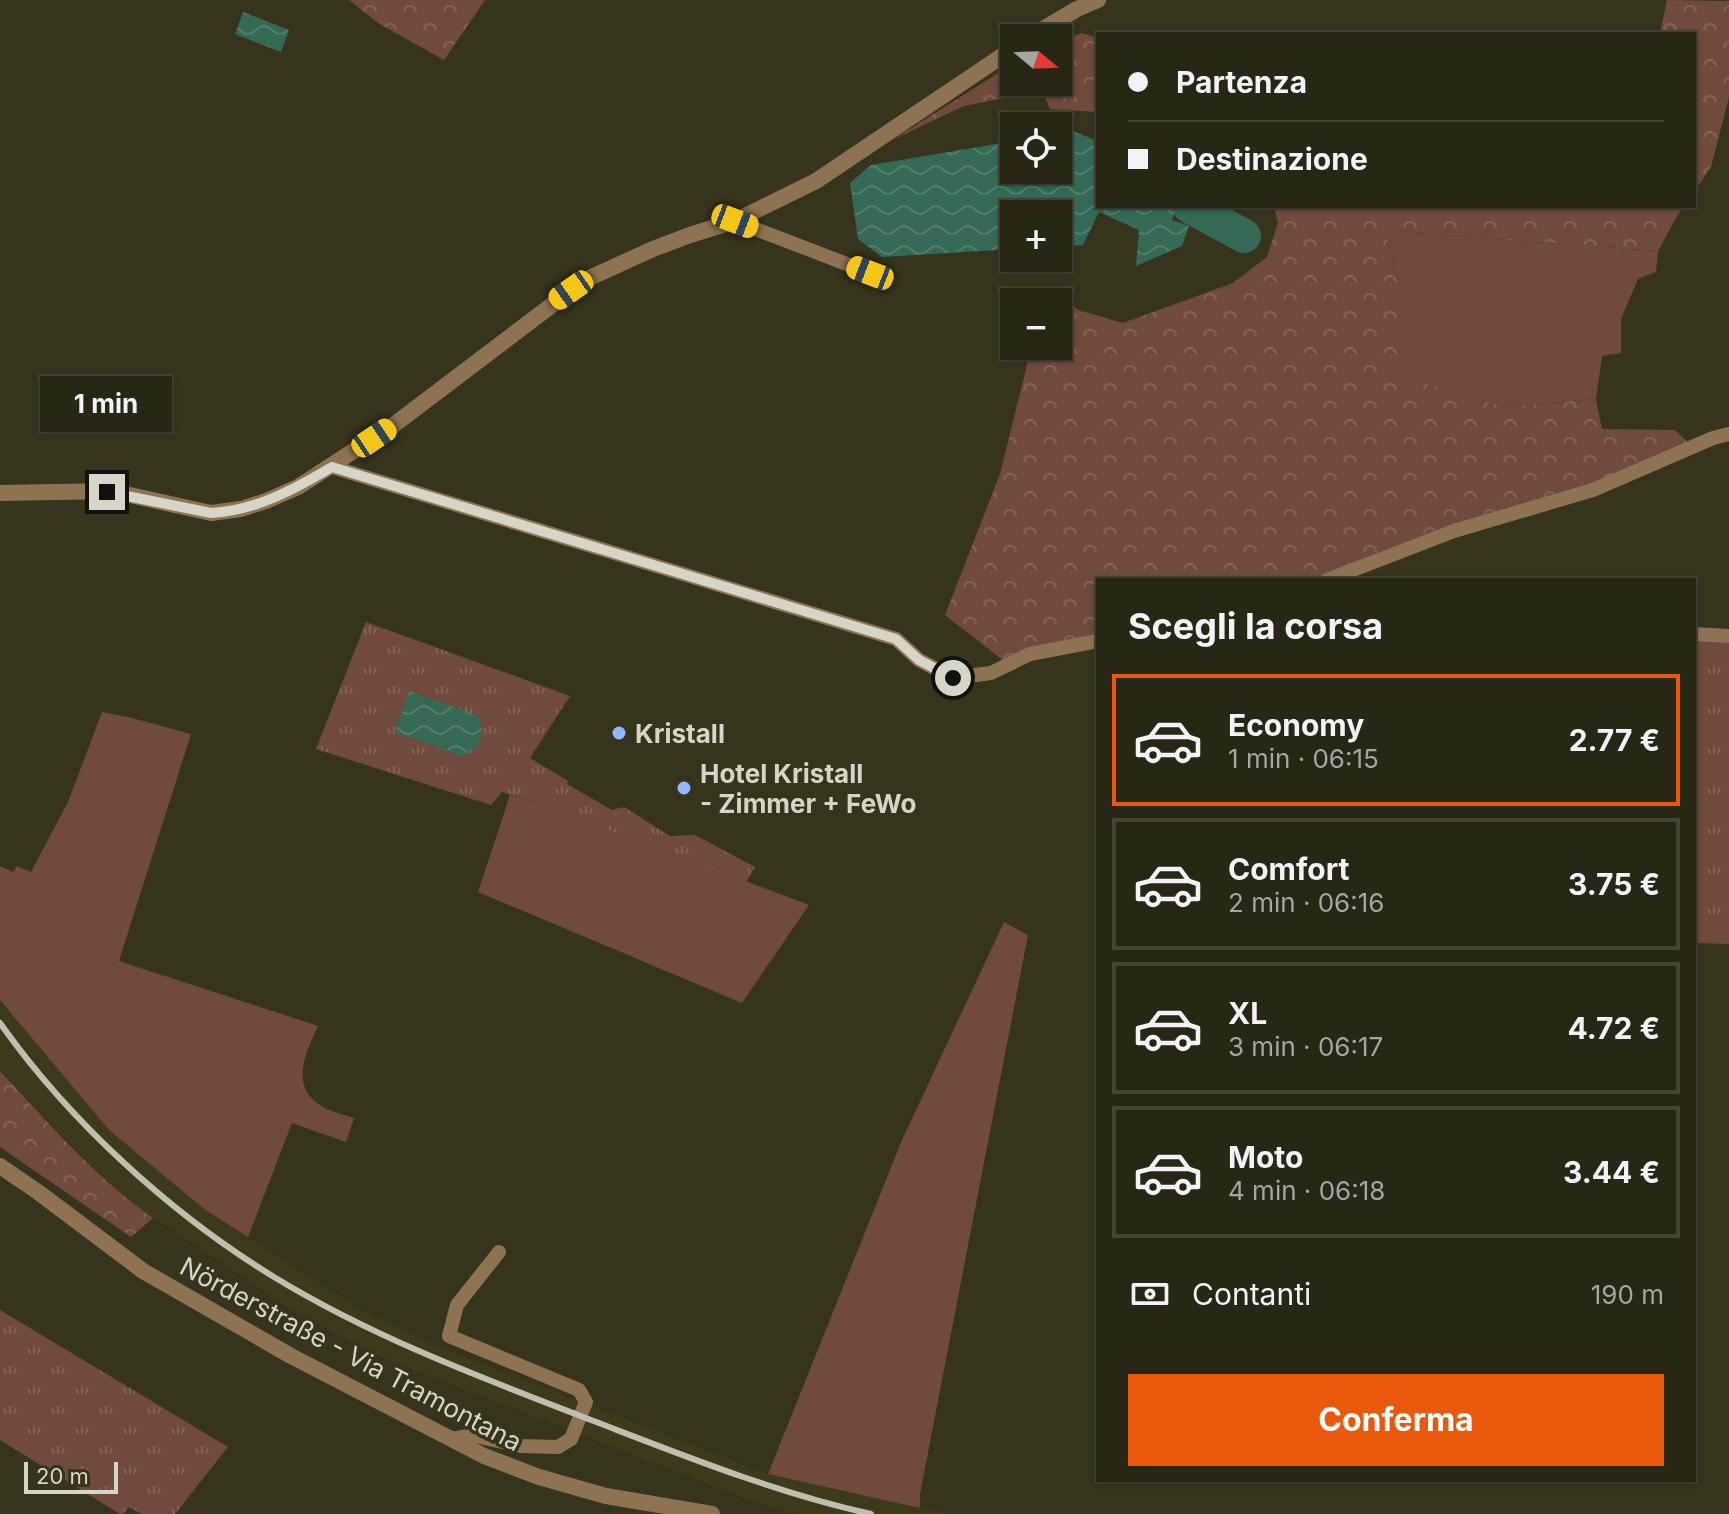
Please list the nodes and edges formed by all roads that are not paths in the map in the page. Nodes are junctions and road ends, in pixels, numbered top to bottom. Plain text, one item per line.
1 (1098, 0) edge
2 (1052, 24) edge
3 (1000, 58) edge
4 (735, 221) junction
5 (870, 273) dead end
6 (1729, 434) edge
7 (332, 467) junction
8 (0, 493) edge
9 (1332, 578) edge
10 (1696, 634) edge
11 (1727, 636) edge
12 (1096, 641) edge
13 (0, 1166) edge
14 (499, 1252) dead end
15 (451, 1439) junction
16 (712, 1514) edge

1 - 2 street
3 - 4 street
4 - 5 lane
4 - 7 street
6 - 9 lane
7 - 8 street
7 - 12 lane
10 - 11 lane
13 - 15 street, Nörderstraße - Via Tramontana
14 - 15 lane
15 - 16 street, Nörderstraße - Via Tramontana

